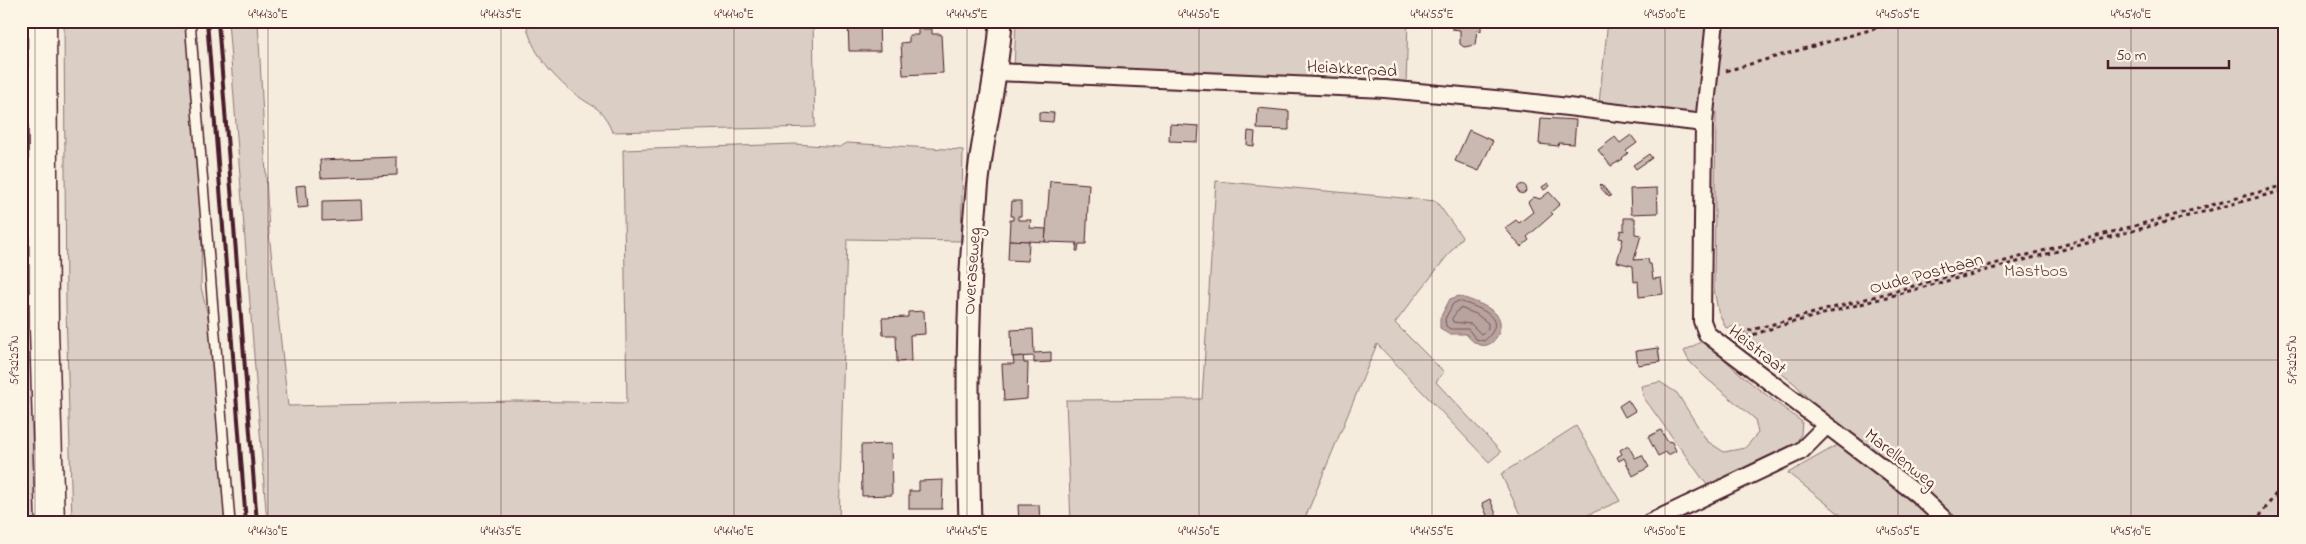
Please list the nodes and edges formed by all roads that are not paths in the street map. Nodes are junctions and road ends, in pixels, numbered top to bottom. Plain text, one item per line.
1 (42, 21) edge
2 (190, 21) edge
3 (1001, 21) edge
4 (1715, 21) edge
5 (996, 72) junction
6 (1704, 123) junction
7 (1826, 426) junction
8 (50, 523) edge
9 (230, 523) edge
10 (970, 523) edge
11 (1649, 523) edge
12 (1948, 523) edge

1 - 8 highway
2 - 9 lane
3 - 5 street, Overaseweg
4 - 6 street, Heistraat
5 - 6 street, Heiakkerpad
5 - 10 street, Overaseweg
6 - 7 street, Heistraat
7 - 11 street
7 - 12 street, Marellenweg

